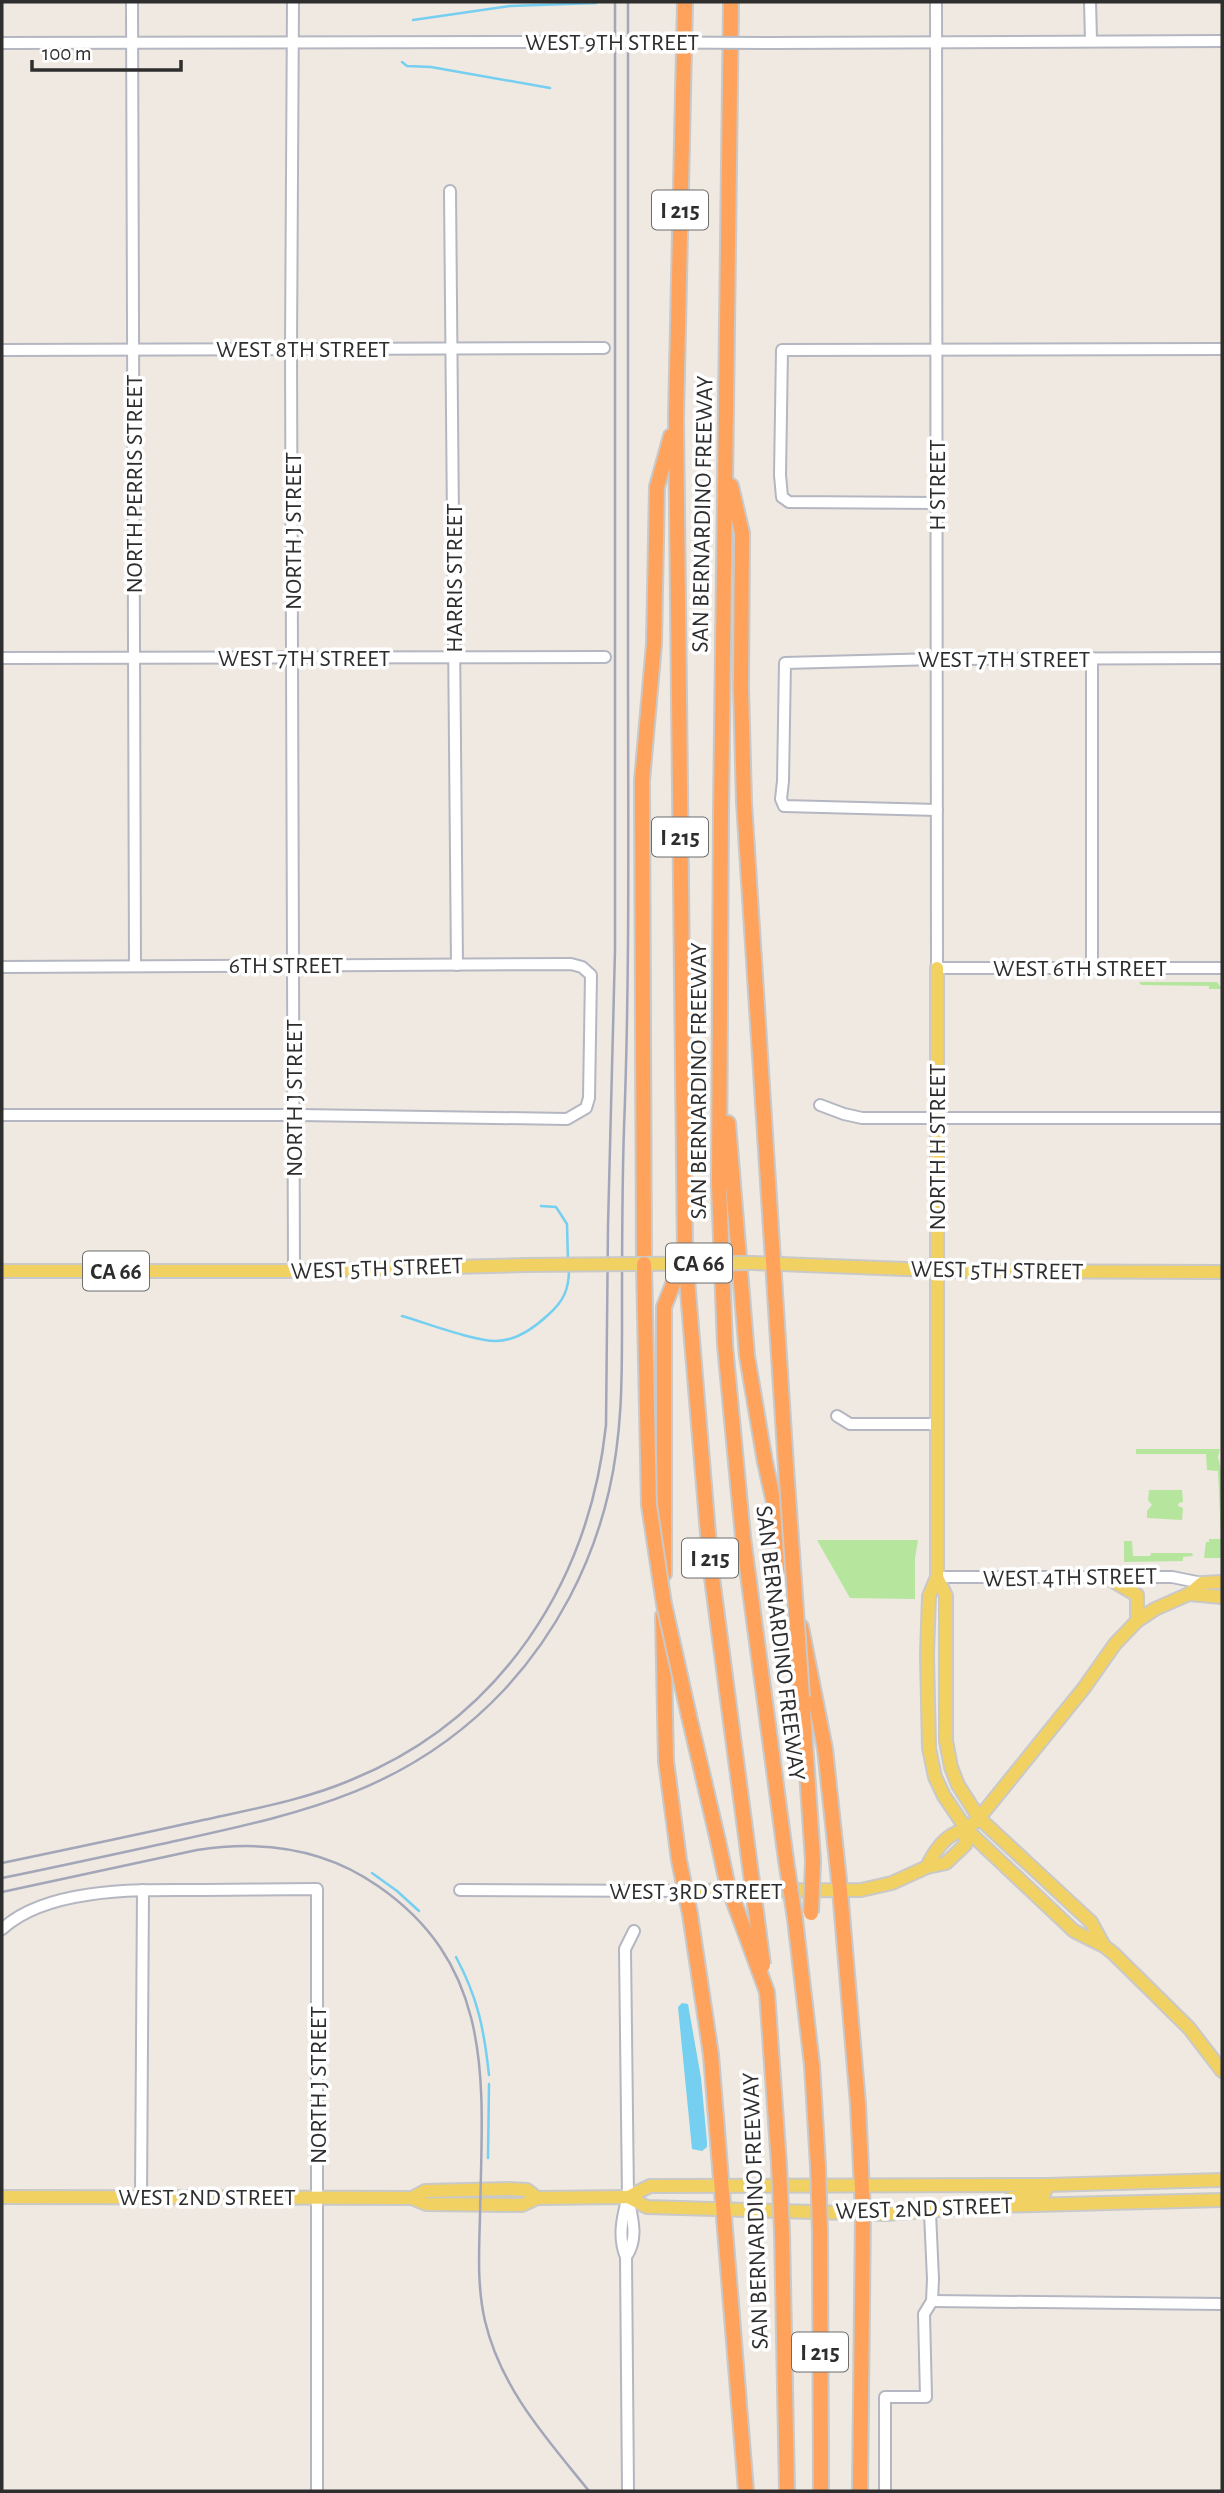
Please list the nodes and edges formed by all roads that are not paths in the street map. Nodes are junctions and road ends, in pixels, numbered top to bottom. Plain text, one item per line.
1 (132, 2) edge
2 (293, 2) edge
3 (685, 2) edge
4 (731, 2) edge
5 (936, 2) edge
6 (1090, 2) edge
7 (1091, 40) junction
8 (1222, 41) edge
9 (2, 43) edge
10 (132, 43) junction
11 (291, 43) junction
12 (936, 43) junction
13 (450, 191) dead end
14 (604, 348) dead end
15 (133, 349) junction
16 (291, 349) junction
17 (452, 349) junction
18 (1222, 349) edge
19 (2, 350) edge
20 (937, 350) junction
21 (676, 418) junction
22 (726, 464) junction
23 (937, 503) junction
24 (454, 657) junction
25 (606, 657) dead end
26 (2, 658) edge
27 (135, 658) junction
28 (294, 658) junction
29 (1092, 658) junction
30 (1222, 658) edge
31 (937, 659) junction
32 (937, 810) junction
33 (293, 965) junction
34 (457, 965) junction
35 (135, 966) junction
36 (2, 967) edge
37 (937, 968) junction
38 (1092, 968) junction
39 (1222, 968) edge
40 (720, 1003) junction
41 (820, 1105) dead end
42 (2, 1115) edge
43 (294, 1115) junction
44 (937, 1118) junction
45 (1222, 1118) edge
46 (685, 1255) junction
47 (764, 1263) junction
48 (644, 1264) junction
49 (937, 1270) junction
50 (2, 1271) edge
51 (294, 1271) junction
52 (1222, 1272) edge
53 (837, 1416) dead end
54 (937, 1424) junction
55 (937, 1577) junction
56 (1106, 1577) junction
57 (1222, 1582) edge
58 (1202, 1583) junction
59 (1189, 1594) junction
60 (1222, 1597) edge
61 (1137, 1621) junction
62 (979, 1818) junction
63 (968, 1830) junction
64 (143, 1890) junction
65 (460, 1890) dead end
66 (840, 1890) junction
67 (685, 1891) junction
68 (2, 1929) edge
69 (634, 1931) dead end
70 (798, 1943) junction
71 (1104, 1947) junction
72 (767, 1992) junction
73 (1222, 2071) edge
74 (1222, 2180) edge
75 (862, 2185) junction
76 (1047, 2185) junction
77 (723, 2186) junction
78 (2, 2197) edge
79 (141, 2197) junction
80 (318, 2197) junction
81 (628, 2197) junction
82 (1222, 2200) edge
83 (992, 2206) junction
84 (725, 2211) junction
85 (863, 2213) junction
86 (930, 2213) junction
87 (932, 2301) junction
88 (1222, 2304) edge
89 (317, 2491) edge
90 (628, 2491) edge
91 (746, 2491) edge
92 (787, 2491) edge
93 (821, 2491) edge
94 (860, 2491) edge
95 (885, 2491) edge

1 - 10 street, NORTH PERRIS STREET
2 - 11 street, NORTH J STREET
3 - 21 highway, SAN BERNARDINO FREEWAY / I 215
4 - 22 highway, SAN BERNARDINO FREEWAY / I 215
5 - 12 street, H STREET
6 - 7 street
7 - 8 street, WEST 9TH STREET
7 - 12 street, WEST 9TH STREET
9 - 10 street, WEST 9TH STREET
10 - 11 street, WEST 9TH STREET
10 - 15 street, NORTH PERRIS STREET
11 - 12 street, WEST 9TH STREET, bridge
11 - 16 street, NORTH J STREET
12 - 20 street, H STREET
13 - 17 street, HARRIS STREET
14 - 17 street, WEST 8TH STREET
15 - 16 street, WEST 8TH STREET
15 - 19 street, WEST 8TH STREET
15 - 27 street, NORTH PERRIS STREET
16 - 17 street, WEST 8TH STREET
16 - 28 street, NORTH J STREET
17 - 24 street, HARRIS STREET
18 - 20 street
20 - 23 street, H STREET
20 - 23 street
21 - 46 highway, SAN BERNARDINO FREEWAY / I 215
21 - 48 highway
22 - 40 highway, SAN BERNARDINO FREEWAY / I 215
22 - 47 highway
23 - 31 street, H STREET
24 - 25 street, WEST 7TH STREET
24 - 28 street, WEST 7TH STREET
24 - 34 street, HARRIS STREET
26 - 27 street, WEST 7TH STREET
27 - 28 street, WEST 7TH STREET
27 - 35 street, NORTH PERRIS STREET
28 - 33 street, NORTH J STREET
29 - 30 street, WEST 7TH STREET
29 - 31 street, WEST 7TH STREET
29 - 38 street
31 - 32 street, H STREET
31 - 32 street, WEST 7TH STREET
32 - 37 street, H STREET
33 - 34 street, 6TH STREET
33 - 35 street, 6TH STREET
33 - 43 street, NORTH J STREET
34 - 43 street, 6TH STREET
35 - 36 street, 6TH STREET
37 - 38 street, WEST 6TH STREET
37 - 44 main road, NORTH H STREET
38 - 39 street, WEST 6TH STREET
40 - 66 highway
40 - 70 highway, SAN BERNARDINO FREEWAY / I 215, bridge
41 - 44 street
42 - 43 street
43 - 51 street, NORTH J STREET
44 - 45 street
44 - 49 main road, NORTH H STREET
46 - 67 highway
46 - 72 highway, SAN BERNARDINO FREEWAY / I 215, bridge
47 - 48 main road, WEST 5TH STREET / CA 66, bridge
47 - 49 main road, WEST 5TH STREET
47 - 70 highway, bridge
48 - 51 main road, WEST 5TH STREET / CA 66, bridge
48 - 72 highway, bridge
49 - 52 main road, WEST 5TH STREET
49 - 54 main road, NORTH H STREET
50 - 51 main road, WEST 5TH STREET / CA 66
53 - 54 street
54 - 55 main road, NORTH H STREET
55 - 56 street, WEST 4TH STREET
55 - 62 main road, NORTH H STREET
55 - 63 main road, NORTH H STREET
56 - 58 street, WEST 4TH STREET
56 - 61 main road
57 - 58 main road
58 - 59 main road, WEST 3RD STREET
59 - 60 main road, WEST 3RD STREET
59 - 61 main road, WEST 3RD STREET
61 - 62 main road, WEST 3RD STREET
62 - 63 main road, WEST 3RD STREET
62 - 71 main road, NORTH H STREET
63 - 66 main road, WEST 3RD STREET
63 - 71 main road, NORTH H STREET
64 - 68 street
64 - 79 street
64 - 80 street, NORTH J STREET
65 - 67 street, WEST 3RD STREET
66 - 67 main road, WEST 3RD STREET
66 - 75 highway
67 - 77 highway
69 - 81 street
70 - 93 highway, SAN BERNARDINO FREEWAY / I 215, bridge
71 - 73 main road
72 - 92 highway, SAN BERNARDINO FREEWAY / I 215, bridge
74 - 76 main road, WEST 2ND STREET
75 - 76 main road, WEST 2ND STREET
75 - 77 main road, WEST 2ND STREET
75 - 85 highway
76 - 83 main road
77 - 81 main road, WEST 2ND STREET
77 - 84 highway
78 - 79 main road, WEST 2ND STREET
79 - 80 main road, WEST 2ND STREET
80 - 81 main road, WEST 2ND STREET
80 - 89 street, NORTH J STREET
81 - 84 main road, WEST 2ND STREET
81 - 90 street
82 - 83 main road, WEST 2ND STREET
83 - 86 main road, WEST 2ND STREET
84 - 85 main road, WEST 2ND STREET
84 - 91 highway
85 - 86 main road, WEST 2ND STREET
85 - 94 highway
86 - 87 street
87 - 88 street
87 - 95 street

